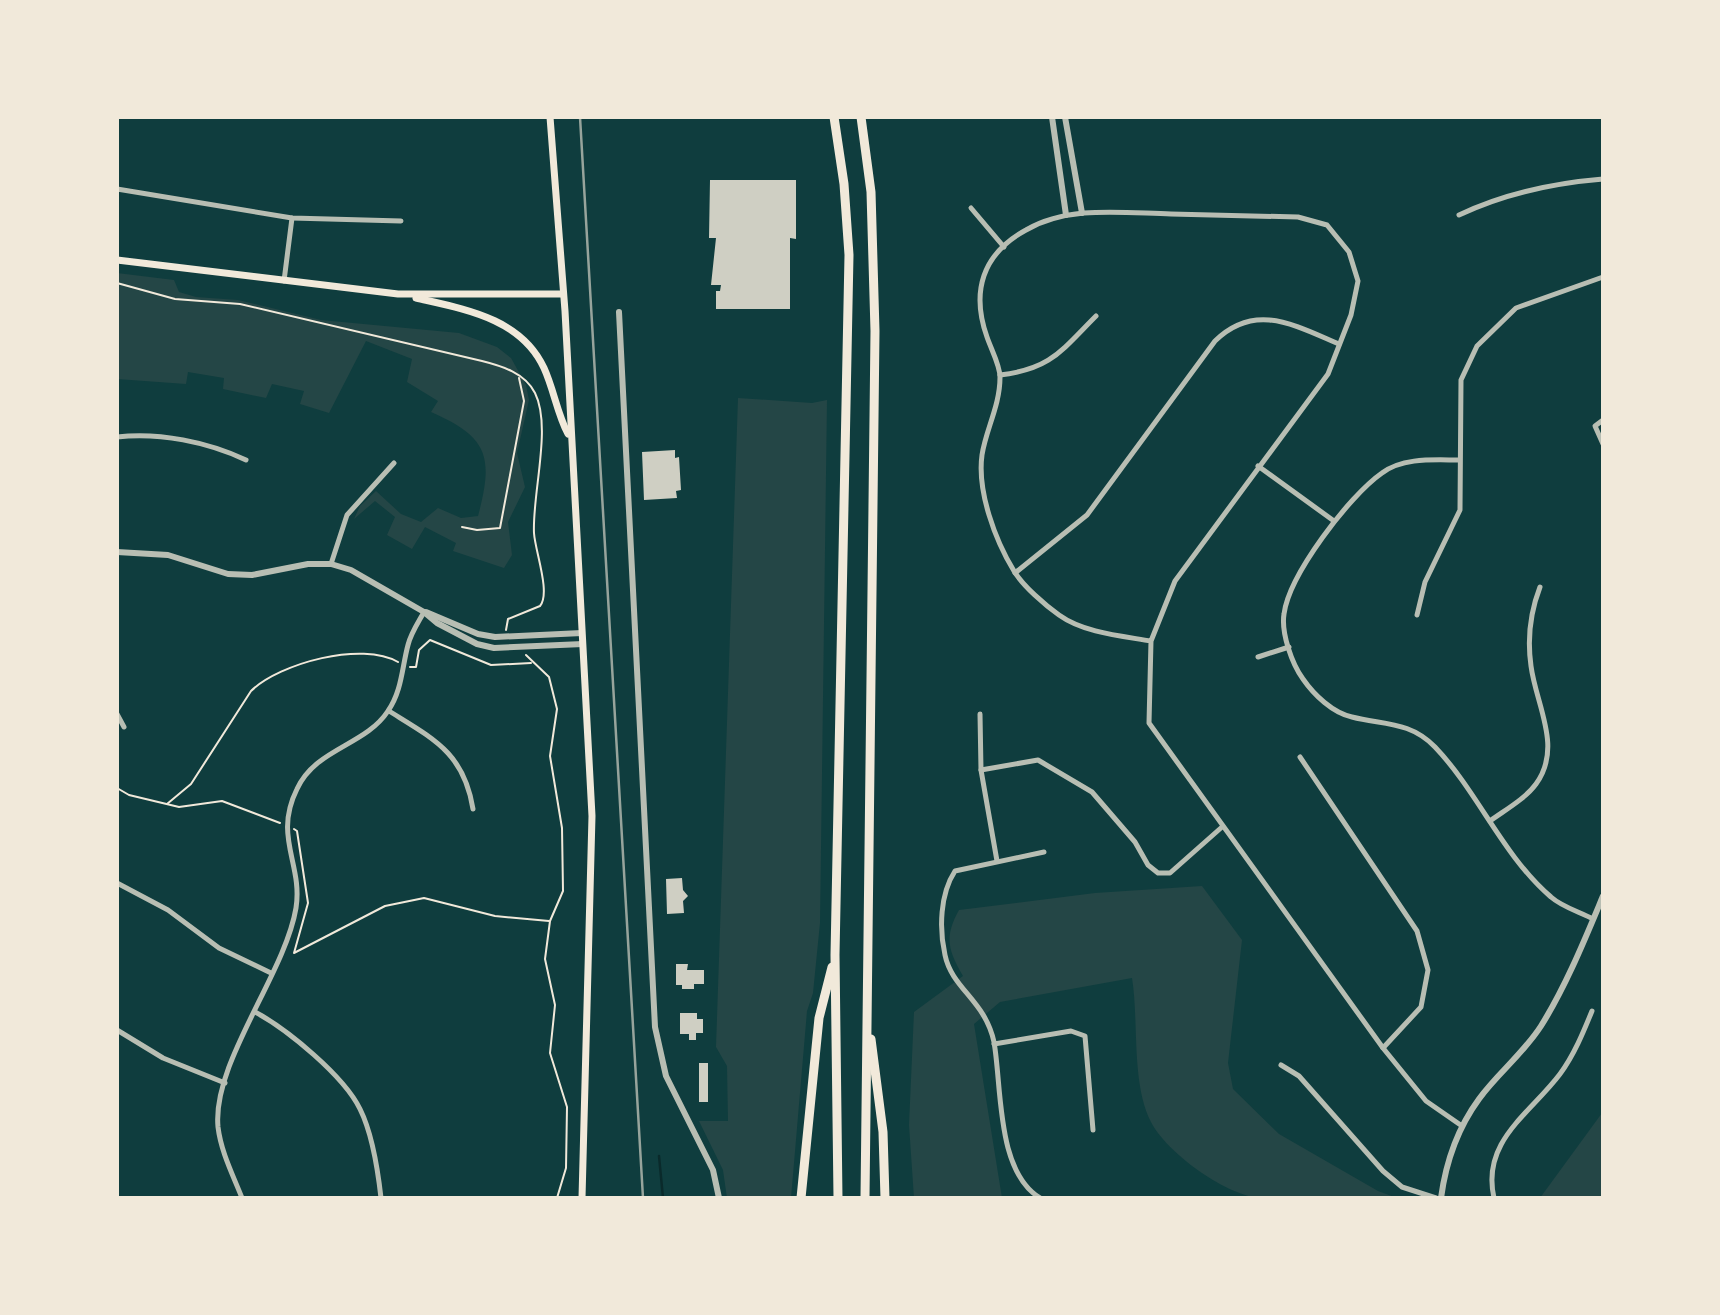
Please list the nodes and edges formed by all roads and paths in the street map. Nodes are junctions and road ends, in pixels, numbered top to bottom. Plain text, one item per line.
1 (550, 117) edge
2 (835, 117) edge
3 (860, 117) edge
4 (1064, 117) edge
5 (1052, 118) edge
6 (1603, 179) edge
7 (117, 189) edge
8 (971, 208) dead end
9 (1082, 212) junction
10 (1066, 215) junction
11 (1459, 215) dead end
12 (292, 218) junction
13 (401, 221) dead end
14 (1004, 247) junction
15 (117, 260) edge
16 (1603, 277) edge
17 (284, 281) junction
18 (117, 283) edge
19 (398, 294) junction
20 (563, 294) junction
21 (619, 312) dead end
22 (1096, 316) dead end
23 (1339, 344) junction
24 (1000, 375) junction
25 (519, 377) junction
26 (1603, 419) edge
27 (117, 437) edge
28 (569, 438) junction
29 (1603, 444) edge
30 (246, 460) dead end
31 (1459, 460) junction
32 (394, 463) dead end
33 (1258, 466) junction
34 (1334, 521) junction
35 (462, 527) dead end
36 (117, 552) edge
37 (331, 564) junction
38 (1015, 573) junction
39 (1539, 587) dead end
40 (424, 612) junction
41 (1417, 615) dead end
42 (506, 632) dead end
43 (582, 633) junction
44 (1151, 641) junction
45 (583, 644) junction
46 (1289, 648) junction
47 (527, 655) dead end
48 (1258, 657) dead end
49 (394, 659) dead end
50 (532, 663) junction
51 (411, 667) dead end
52 (389, 710) junction
53 (117, 714) edge
54 (980, 714) dead end
55 (124, 727) dead end
56 (1300, 757) dead end
57 (981, 770) junction
58 (117, 788) edge
59 (165, 805) junction
60 (473, 809) dead end
61 (1490, 821) junction
62 (278, 822) dead end
63 (1222, 827) junction
64 (293, 829) dead end
65 (1044, 852) dead end
66 (998, 861) junction
67 (117, 883) edge
68 (1603, 896) edge
69 (1593, 919) junction
70 (550, 921) junction
71 (835, 955) junction
72 (271, 973) junction
73 (867, 1006) junction
74 (1592, 1011) dead end
75 (255, 1012) junction
76 (117, 1030) edge
77 (994, 1044) junction
78 (1383, 1048) junction
79 (1281, 1065) dead end
80 (225, 1083) junction
81 (1462, 1126) junction
82 (1093, 1130) dead end
83 (242, 1198) edge
84 (381, 1198) edge
85 (557, 1198) edge
86 (582, 1198) edge
87 (719, 1198) edge
88 (801, 1198) edge
89 (838, 1198) edge
90 (865, 1198) edge
91 (885, 1198) edge
92 (1040, 1198) edge
93 (1438, 1198) edge
94 (1494, 1198) edge

1 - 20 main road
2 - 71 highway
3 - 73 highway
4 - 5 street
4 - 9 street
5 - 10 street
6 - 11 street
7 - 12 street
8 - 14 street
9 - 10 street
9 - 23 street
10 - 14 street
12 - 13 street
12 - 17 street
14 - 24 street
15 - 17 main road
16 - 31 street
17 - 19 main road
18 - 25 path
19 - 20 main road
19 - 28 main road
20 - 28 main road
21 - 87 street
22 - 24 street
23 - 33 street
23 - 38 street
24 - 38 street
25 - 35 path
25 - 42 path
26 - 29 street
27 - 30 street
28 - 43 main road
31 - 34 street
31 - 41 street
32 - 37 street
33 - 34 street
33 - 44 street
34 - 46 street
36 - 37 street
37 - 40 street
38 - 44 street
39 - 61 street
40 - 43 street
40 - 45 street
40 - 52 street
43 - 45 main road
44 - 63 street
45 - 86 main road
46 - 48 street
46 - 61 street
47 - 50 path
49 - 59 path
50 - 51 path
50 - 70 path
52 - 60 street
52 - 72 street
53 - 55 street
54 - 57 street
56 - 78 street
57 - 63 street
57 - 66 street
58 - 59 path
59 - 62 path
61 - 69 street
63 - 78 street
64 - 70 path
65 - 66 street
66 - 77 street
67 - 72 street
68 - 69 street
69 - 81 street
70 - 85 path
71 - 88 highway
71 - 89 highway
72 - 75 street
73 - 90 highway
73 - 91 highway
74 - 94 street
75 - 80 street
75 - 84 street
76 - 80 street
77 - 82 street
77 - 92 street
78 - 81 street
79 - 93 street
80 - 83 street
81 - 93 street

